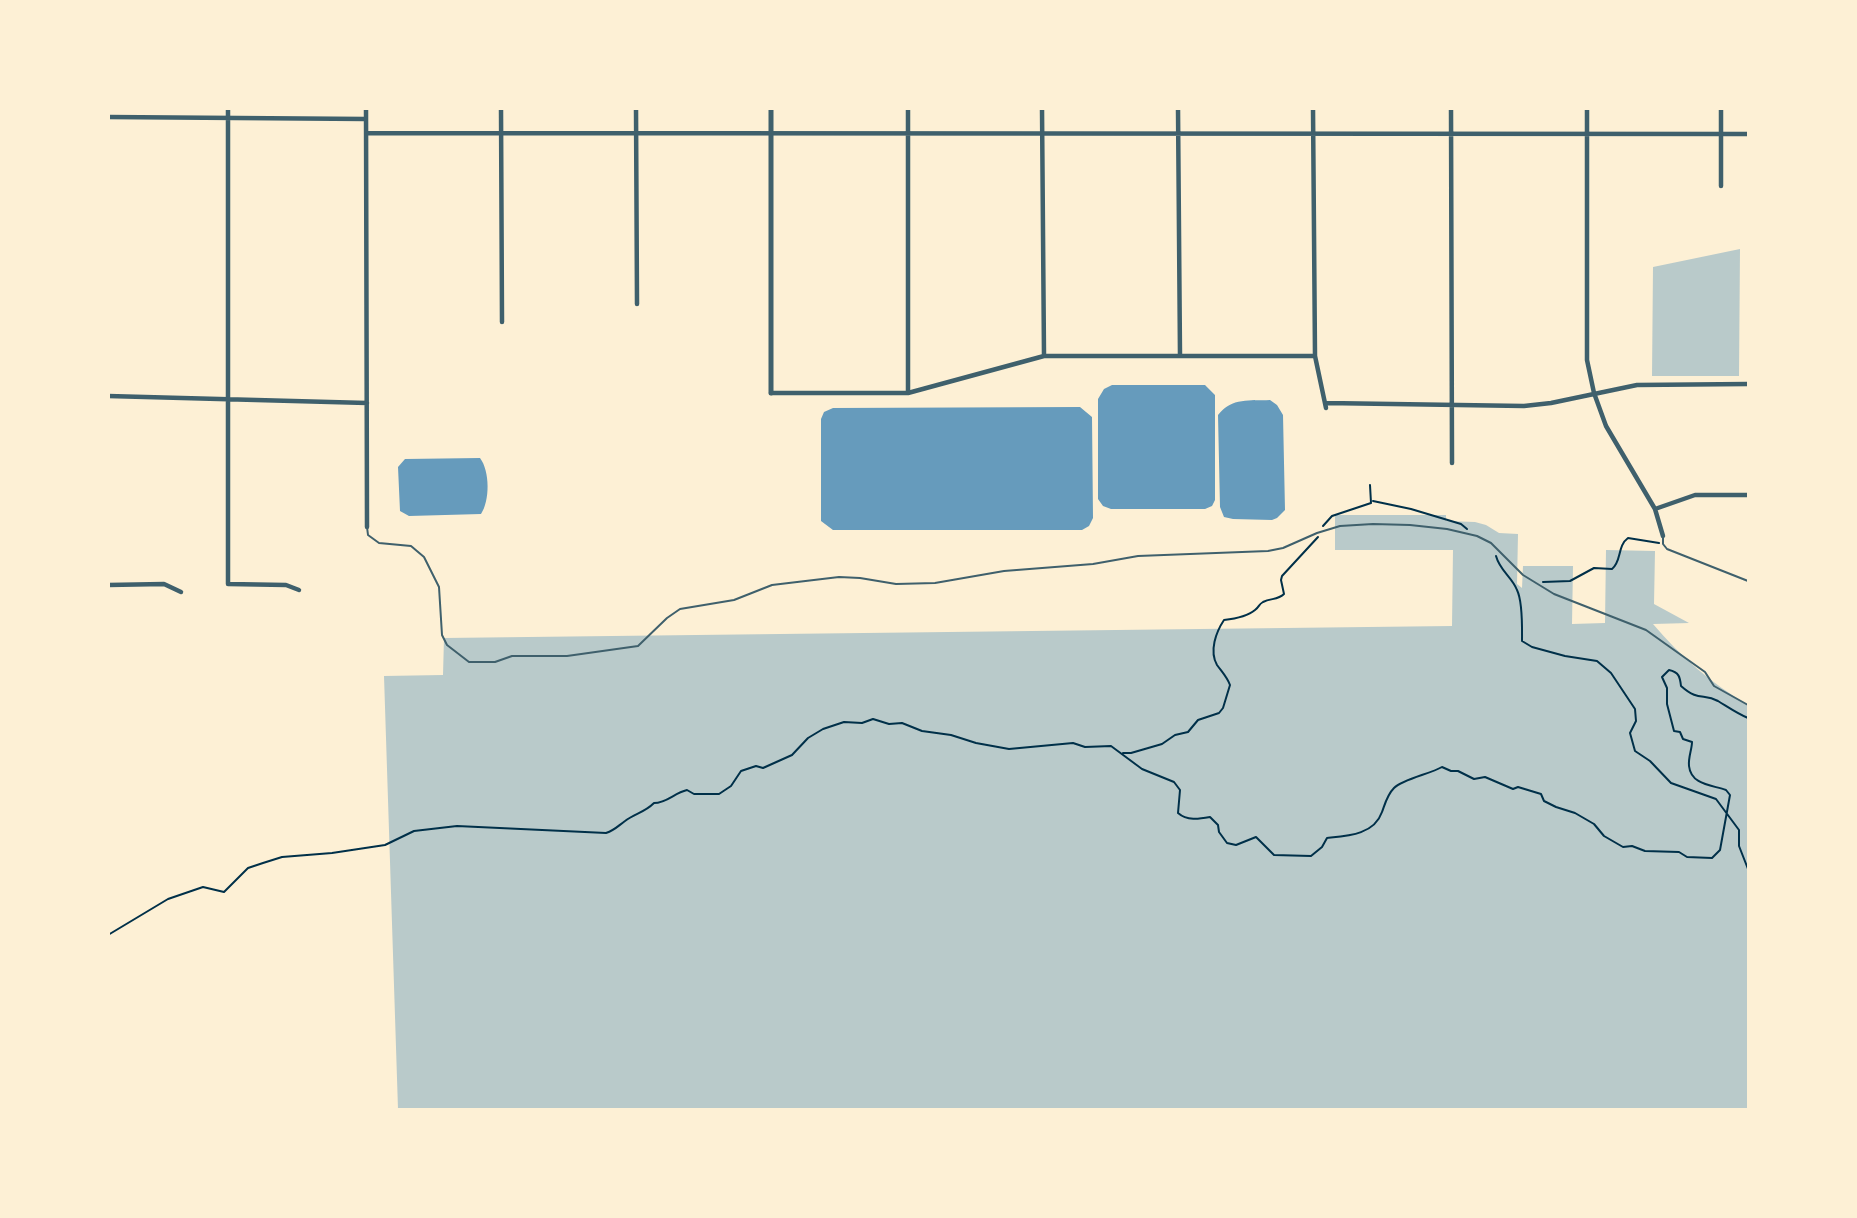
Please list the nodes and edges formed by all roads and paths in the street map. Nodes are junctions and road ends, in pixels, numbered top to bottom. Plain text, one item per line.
1 (228, 108) edge
2 (366, 108) edge
3 (501, 108) edge
4 (636, 108) edge
5 (771, 108) edge
6 (908, 108) edge
7 (1042, 108) edge
8 (1178, 108) edge
9 (1313, 108) edge
10 (1451, 108) edge
11 (1587, 108) edge
12 (1721, 108) edge
13 (108, 117) edge
14 (228, 118) junction
15 (366, 119) junction
16 (366, 134) junction
17 (501, 134) junction
18 (636, 134) junction
19 (771, 134) junction
20 (908, 134) junction
21 (1042, 134) junction
22 (1178, 134) junction
23 (1313, 134) junction
24 (1451, 134) junction
25 (1587, 134) junction
26 (1721, 134) junction
27 (1748, 134) edge
28 (1721, 186) dead end
29 (637, 304) dead end
30 (502, 322) dead end
31 (1044, 356) junction
32 (1180, 356) junction
33 (1315, 356) junction
34 (1748, 384) edge
35 (771, 393) joint
36 (908, 393) junction
37 (1594, 393) junction
38 (108, 396) edge
39 (228, 399) junction
40 (367, 403) junction
41 (1452, 404) junction
42 (1452, 463) dead end
43 (1370, 485) dead end
44 (1748, 495) edge
45 (1371, 501) junction
46 (1655, 509) junction
47 (367, 527) joint
48 (1477, 536) junction
49 (1662, 536) joint
50 (1491, 543) junction
51 (1663, 544) junction
52 (1748, 581) edge
53 (108, 585) edge
54 (1540, 586) junction
55 (299, 590) dead end
56 (181, 592) dead end
57 (1748, 705) edge
58 (1748, 719) edge
59 (1121, 753) junction
60 (1727, 811) junction
61 (1748, 869) edge
62 (108, 935) edge

1 - 14 street
2 - 15 street
3 - 17 street
4 - 18 street
5 - 19 street
6 - 20 street
7 - 21 street
8 - 22 street
9 - 23 street
10 - 24 street
11 - 25 street
12 - 26 street
13 - 14 street
14 - 15 street
14 - 39 street
15 - 16 street
16 - 17 street
16 - 40 street
17 - 18 street
17 - 30 street
18 - 19 street
18 - 29 street
19 - 20 street
19 - 35 street
20 - 21 street
20 - 36 street
21 - 22 street
21 - 31 street
22 - 23 street
22 - 32 street
23 - 24 street
23 - 33 street
24 - 25 street
24 - 41 street
25 - 26 street
25 - 37 street
26 - 27 street
26 - 28 street
31 - 32 street
31 - 36 street
32 - 33 street
33 - 41 street
34 - 37 street
35 - 36 street
37 - 41 street
37 - 46 street
38 - 39 street
39 - 40 street
39 - 55 street
40 - 47 street
41 - 42 street
43 - 45 path
44 - 46 street
45 - 48 path
45 - 59 path
46 - 49 street
47 - 48 lane
48 - 50 lane
49 - 51 lane
50 - 54 lane
50 - 60 path
51 - 52 lane
51 - 54 path
53 - 56 street
54 - 57 lane
58 - 60 path
59 - 60 path
59 - 62 path
60 - 61 path

